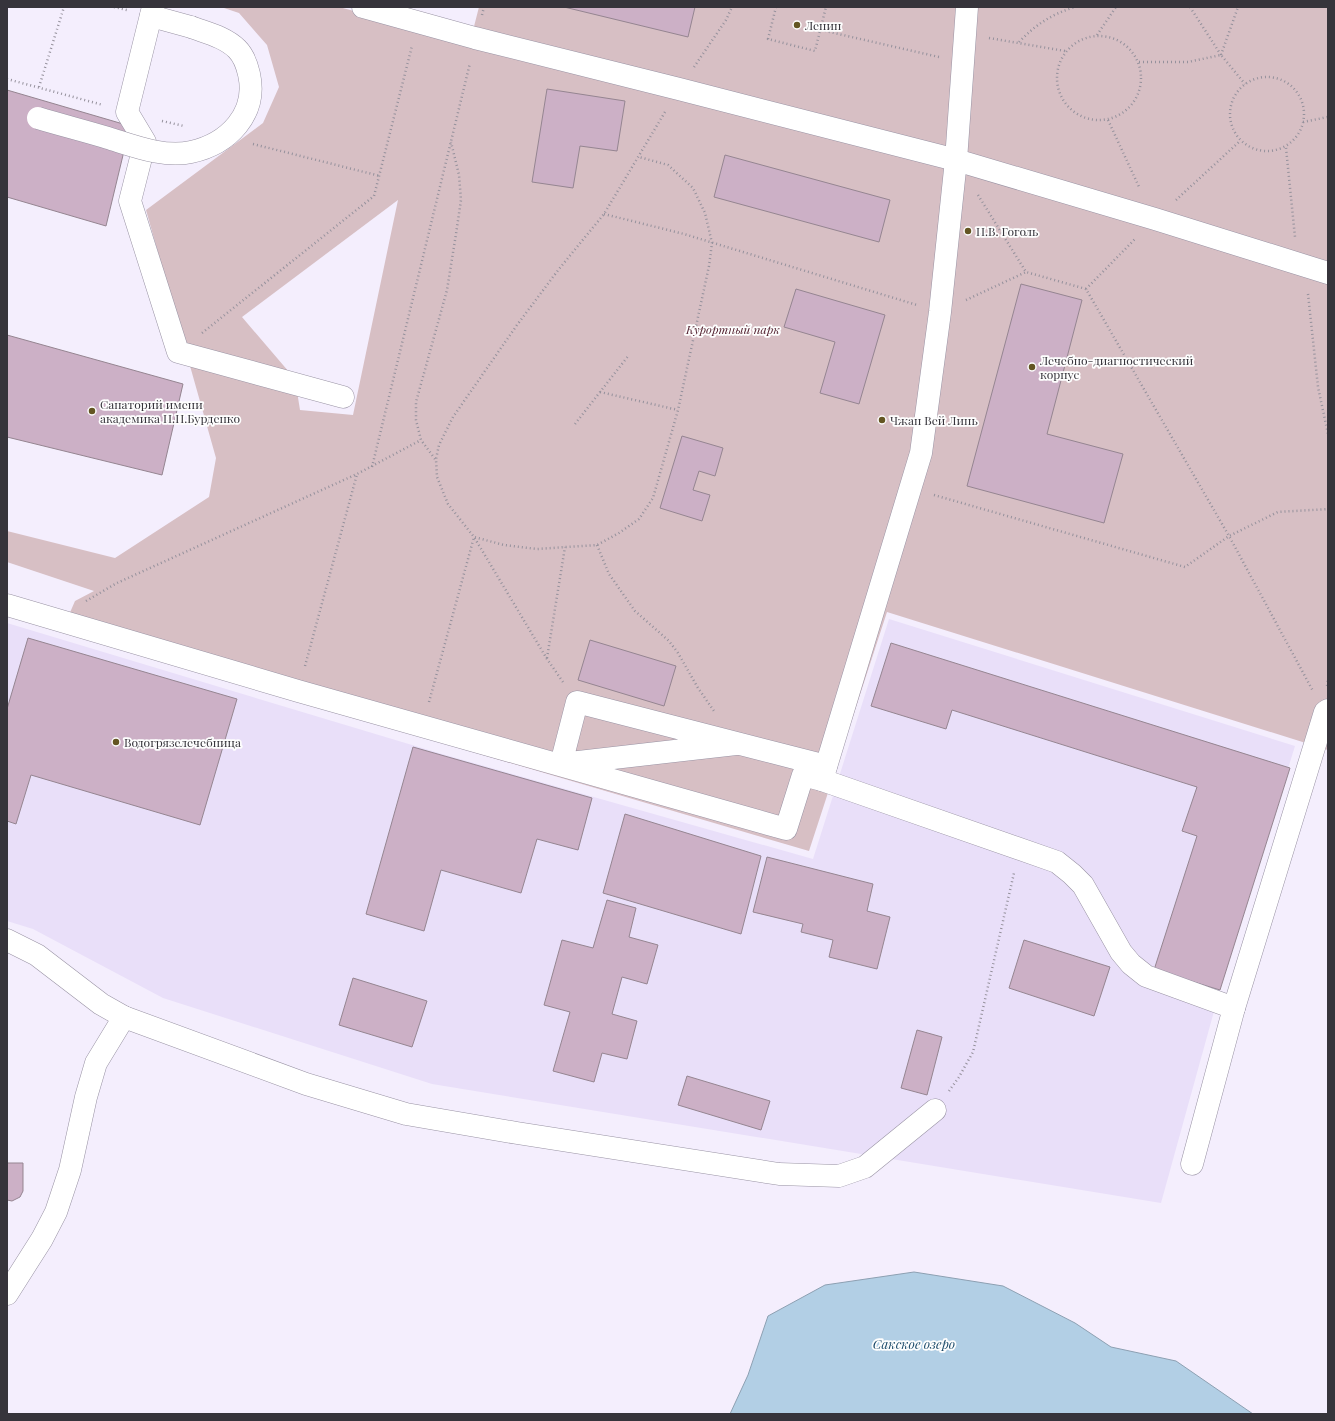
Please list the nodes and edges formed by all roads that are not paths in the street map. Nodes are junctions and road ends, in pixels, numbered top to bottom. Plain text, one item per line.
1 (362, 7) edge
2 (967, 7) edge
3 (152, 12) edge
4 (38, 118) dead end
5 (956, 160) junction
6 (1328, 273) edge
7 (343, 397) dead end
8 (7, 605) edge
9 (1326, 711) edge
10 (736, 744) junction
11 (561, 764) junction
12 (824, 773) junction
13 (7, 940) edge
14 (1234, 1008) junction
15 (124, 1017) junction
16 (935, 1110) road end
17 (1192, 1164) dead end
18 (7, 1294) edge

1 - 5 lane
2 - 5 lane
3 - 4 lane, bridge
3 - 7 lane
5 - 6 lane
5 - 12 lane
8 - 11 lane
9 - 14 lane
10 - 11 lane
10 - 11 lane
10 - 12 lane
11 - 12 lane
12 - 14 lane
13 - 15 lane
14 - 17 lane
15 - 16 lane
15 - 18 lane

